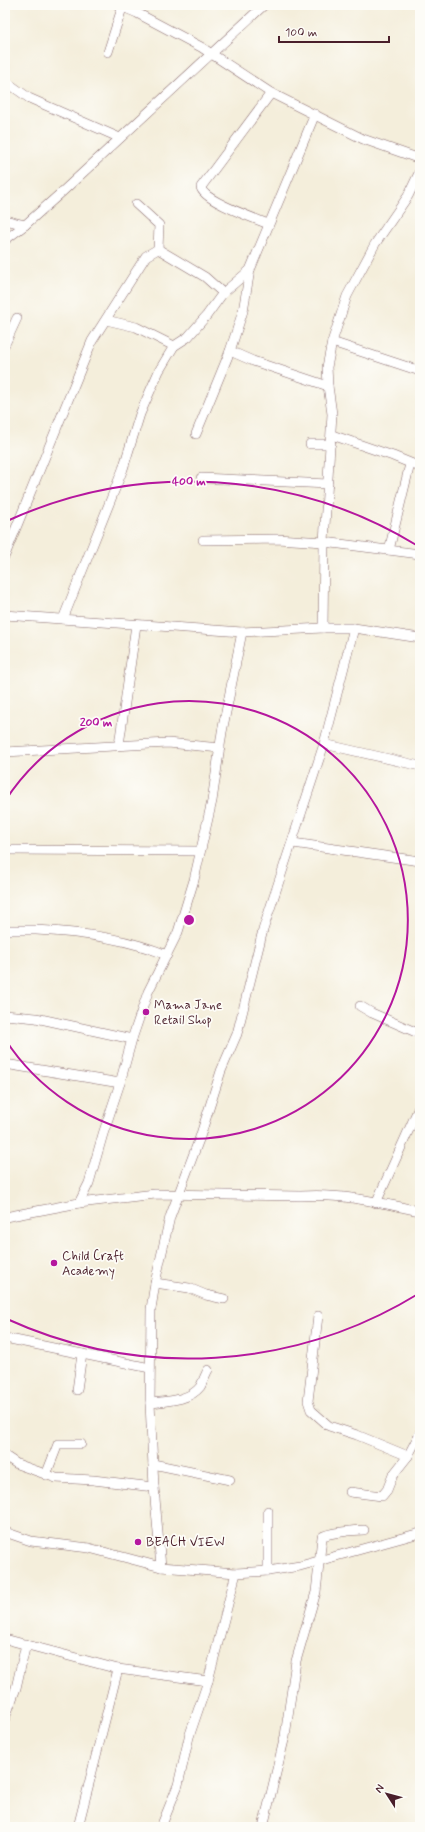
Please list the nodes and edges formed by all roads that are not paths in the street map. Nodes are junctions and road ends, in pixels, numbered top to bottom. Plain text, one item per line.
1 (264, 5) edge
2 (121, 6) edge
3 (108, 52) dead end
4 (212, 54) junction
5 (5, 82) edge
6 (271, 92) junction
7 (315, 114) junction
8 (120, 138) junction
9 (420, 159) edge
10 (420, 171) edge
11 (136, 204) dead end
12 (5, 220) edge
13 (268, 224) junction
14 (25, 225) junction
15 (5, 240) edge
16 (158, 248) junction
17 (250, 270) junction
18 (223, 293) junction
19 (17, 318) dead end
20 (106, 320) junction
21 (332, 342) junction
22 (5, 344) edge
23 (174, 346) junction
24 (230, 351) junction
25 (420, 371) edge
26 (328, 386) junction
27 (196, 434) dead end
28 (331, 440) junction
29 (310, 444) dead end
30 (410, 464) junction
31 (420, 467) edge
32 (201, 478) dead end
33 (328, 484) junction
34 (203, 540) dead end
35 (324, 542) junction
36 (390, 550) junction
37 (420, 554) edge
38 (5, 555) edge
39 (5, 615) edge
40 (63, 619) junction
41 (136, 626) junction
42 (323, 628) junction
43 (354, 628) junction
44 (242, 632) junction
45 (420, 638) edge
46 (324, 744) junction
47 (119, 745) junction
48 (220, 748) junction
49 (5, 752) edge
50 (420, 766) edge
51 (293, 843) junction
52 (5, 850) edge
53 (200, 851) junction
54 (420, 861) edge
55 (5, 930) edge
56 (167, 955) junction
57 (360, 1006) dead end
58 (5, 1015) edge
59 (420, 1034) edge
60 (132, 1039) junction
61 (5, 1064) edge
62 (120, 1083) junction
63 (420, 1105) edge
64 (178, 1195) junction
65 (79, 1203) junction
66 (376, 1203) junction
67 (420, 1211) edge
68 (5, 1217) edge
69 (155, 1283) junction
70 (224, 1299) dead end
71 (318, 1316) dead end
72 (5, 1338) edge
73 (82, 1354) junction
74 (150, 1368) junction
75 (208, 1370) dead end
76 (77, 1390) dead end
77 (150, 1403) junction
78 (420, 1433) edge
79 (81, 1444) dead end
80 (5, 1456) edge
81 (408, 1456) junction
82 (153, 1464) junction
83 (46, 1475) junction
84 (230, 1480) dead end
85 (154, 1487) junction
86 (350, 1492) dead end
87 (268, 1511) dead end
88 (364, 1530) dead end
89 (5, 1532) edge
90 (420, 1532) edge
91 (319, 1560) junction
92 (161, 1567) junction
93 (268, 1571) junction
94 (236, 1573) junction
95 (5, 1639) edge
96 (26, 1644) junction
97 (118, 1669) junction
98 (208, 1681) junction
99 (5, 1718) edge
100 (78, 1827) edge
101 (161, 1827) edge
102 (263, 1827) edge

1 - 4 street
2 - 3 street
2 - 4 street
4 - 6 street
4 - 8 street
5 - 8 street
6 - 7 street
6 - 13 street
7 - 9 street
7 - 13 street
8 - 14 street
10 - 21 street
11 - 16 street
12 - 14 street
13 - 17 street
14 - 15 street
16 - 18 street
16 - 20 street
17 - 18 street
17 - 24 street
18 - 23 street
19 - 22 street
20 - 23 street
20 - 38 street
21 - 25 street
21 - 26 street
23 - 40 street
24 - 26 street
24 - 27 street
26 - 28 street
28 - 29 street
28 - 30 street
28 - 33 street
30 - 31 street
30 - 36 street
32 - 33 street
33 - 35 street
34 - 35 street
35 - 36 street
35 - 42 street
36 - 37 street
39 - 40 street
40 - 41 street
41 - 44 street
41 - 47 street
42 - 43 street
42 - 44 street
43 - 45 street
43 - 46 street
44 - 48 street
46 - 50 street
46 - 51 street
47 - 48 street
47 - 49 street
48 - 53 street
51 - 54 street
51 - 64 street
52 - 53 street
53 - 56 street
55 - 56 street
56 - 60 street
57 - 59 street
58 - 60 street
60 - 62 street
61 - 62 street
62 - 65 street
63 - 66 street
64 - 65 street
64 - 66 street
64 - 69 street
65 - 68 street
66 - 67 street
69 - 70 street
69 - 74 street
71 - 81 street
72 - 73 street
73 - 74 street
73 - 76 street
74 - 77 street
75 - 77 street
77 - 82 street
78 - 81 street
79 - 83 street
80 - 83 street
81 - 86 street
82 - 84 street
82 - 85 street
83 - 85 street
85 - 92 street
87 - 93 street
88 - 91 street
89 - 92 street
90 - 91 street
91 - 93 street
91 - 102 street
92 - 94 street
93 - 94 street
94 - 98 street
95 - 96 street
96 - 97 street
96 - 99 street
97 - 98 street
97 - 100 street
98 - 101 street

